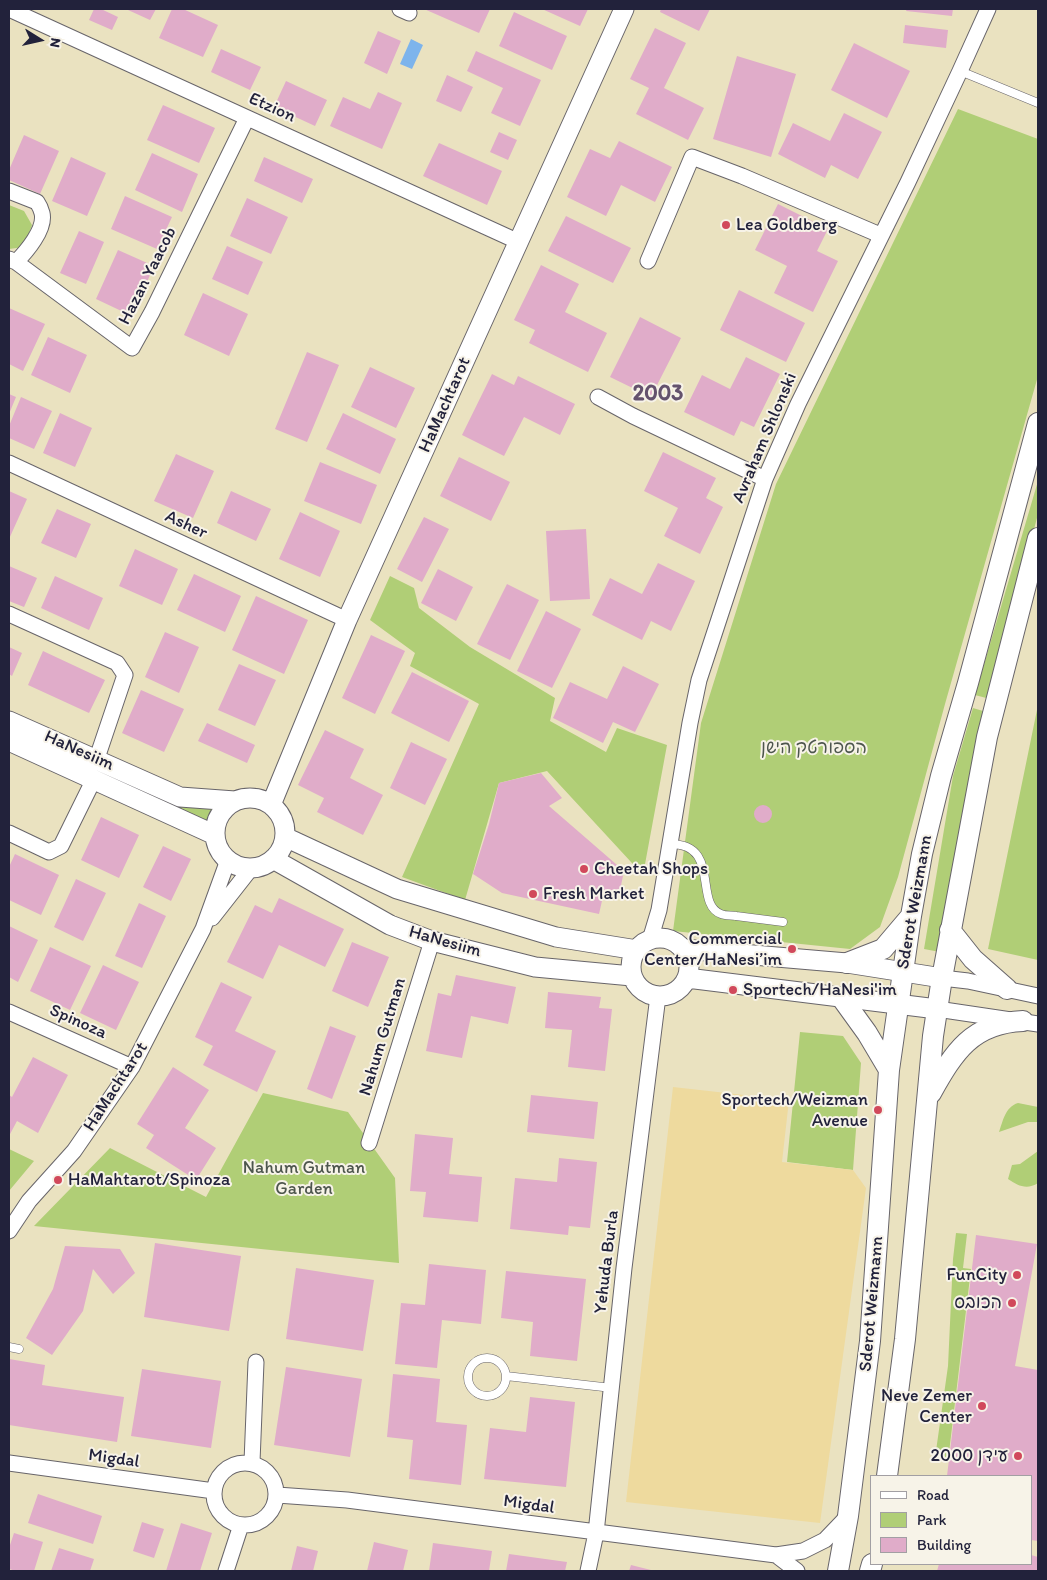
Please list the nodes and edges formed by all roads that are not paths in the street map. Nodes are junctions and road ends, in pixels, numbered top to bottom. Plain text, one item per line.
1 (9, 9) edge
2 (624, 9) edge
3 (988, 9) edge
4 (960, 71) junction
5 (1037, 100) edge
6 (247, 118) junction
7 (9, 191) edge
8 (880, 235) junction
9 (519, 242) junction
10 (12, 261) edge
11 (648, 261) dead end
12 (598, 397) dead end
13 (1038, 423) edge
14 (9, 463) edge
15 (765, 479) junction
16 (1038, 538) edge
17 (9, 614) edge
18 (347, 620) junction
19 (9, 721) edge
20 (9, 741) edge
21 (97, 758) junction
22 (94, 779) junction
23 (235, 801) junction
24 (272, 805) junction
25 (9, 833) edge
26 (215, 835) junction
27 (285, 837) junction
28 (669, 844) junction
29 (273, 859) junction
30 (228, 860) junction
31 (252, 868) junction
32 (911, 916) junction
33 (783, 922) dead end
34 (203, 929) junction
35 (950, 930) junction
36 (432, 941) junction
37 (650, 942) junction
38 (684, 949) junction
39 (847, 963) junction
40 (902, 972) junction
41 (632, 976) junction
42 (687, 978) junction
43 (942, 978) junction
44 (1007, 989) junction
45 (658, 996) junction
46 (1038, 996) edge
47 (841, 997) junction
48 (898, 1004) junction
49 (937, 1010) junction
50 (9, 1012) edge
51 (1031, 1022) edge
52 (132, 1067) junction
53 (889, 1070) junction
54 (928, 1099) junction
55 (369, 1143) dead end
56 (9, 1231) edge
57 (9, 1347) edge
58 (19, 1349) dead end
59 (256, 1362) dead end
60 (506, 1376) junction
61 (612, 1388) junction
62 (252, 1462) junction
63 (9, 1463) edge
64 (887, 1475) edge
65 (214, 1491) junction
66 (277, 1495) junction
67 (848, 1516) junction
68 (241, 1525) junction
69 (596, 1533) junction
70 (776, 1555) junction
71 (226, 1571) edge
72 (588, 1571) edge
73 (797, 1571) edge
74 (838, 1571) edge

1 - 6 street, Etzion
2 - 9 street, HaMachtarot
3 - 4 street, Avraham Shlonski
4 - 5 lane
4 - 8 street, Avraham Shlonski
6 - 9 street, Etzion
6 - 10 street, Hazan Yaacob
7 - 10 street
8 - 11 street
8 - 15 street, Avraham Shlonski
9 - 18 street, HaMachtarot
12 - 15 street
13 - 32 main road, Sderot Weizmann
14 - 18 street, Asher
15 - 28 street, Avraham Shlonski
16 - 35 main road, Sderot Weizmann
17 - 21 street
18 - 24 street, HaMachtarot
19 - 21 street, HaNesiim
20 - 22 street, HaNesiim
21 - 23 street, HaNesiim
22 - 25 street
22 - 26 street, HaNesiim
23 - 24 street
23 - 26 street
24 - 27 street
26 - 30 street
27 - 29 street
27 - 37 street, HaNesiim
28 - 33 lane
28 - 37 street, Avraham Shlonski
29 - 31 street
29 - 36 street, HaNesiim
30 - 31 street
30 - 34 street, HaMachtarot
31 - 34 street, HaMachtarot
32 - 39 main road
32 - 40 main road, Sderot Weizmann
34 - 52 street, HaMachtarot
35 - 43 main road, Sderot Weizmann
35 - 44 main road
36 - 41 street, HaNesiim
36 - 55 street, Nahum Gutman
37 - 38 street
37 - 41 street
38 - 39 street
38 - 42 street
39 - 40 street
40 - 43 street
40 - 48 main road, Sderot Weizmann
41 - 45 street
42 - 45 street
42 - 47 street
43 - 44 street
43 - 49 main road, Sderot Weizmann
44 - 46 street
45 - 61 street, Yehuda Burla
47 - 48 street
47 - 53 main road
48 - 49 street
48 - 53 main road, Sderot Weizmann
49 - 51 street
49 - 54 main road, Sderot Weizmann
50 - 52 street, Spinoza
51 - 54 main road
52 - 56 street, HaMachtarot
53 - 67 main road, Sderot Weizmann
54 - 64 main road, Sderot Weizmann
57 - 58 lane
59 - 62 street
60 - 60 lane
60 - 61 lane
61 - 69 street, Yehuda Burla
62 - 65 street
62 - 66 street
63 - 65 street, Migdal
65 - 68 street
66 - 68 street
66 - 69 street, Migdal
67 - 70 street, Migdal
67 - 74 main road, Sderot Weizmann
68 - 71 street
69 - 70 street, Migdal
69 - 72 street, Yehuda Burla
70 - 73 street

